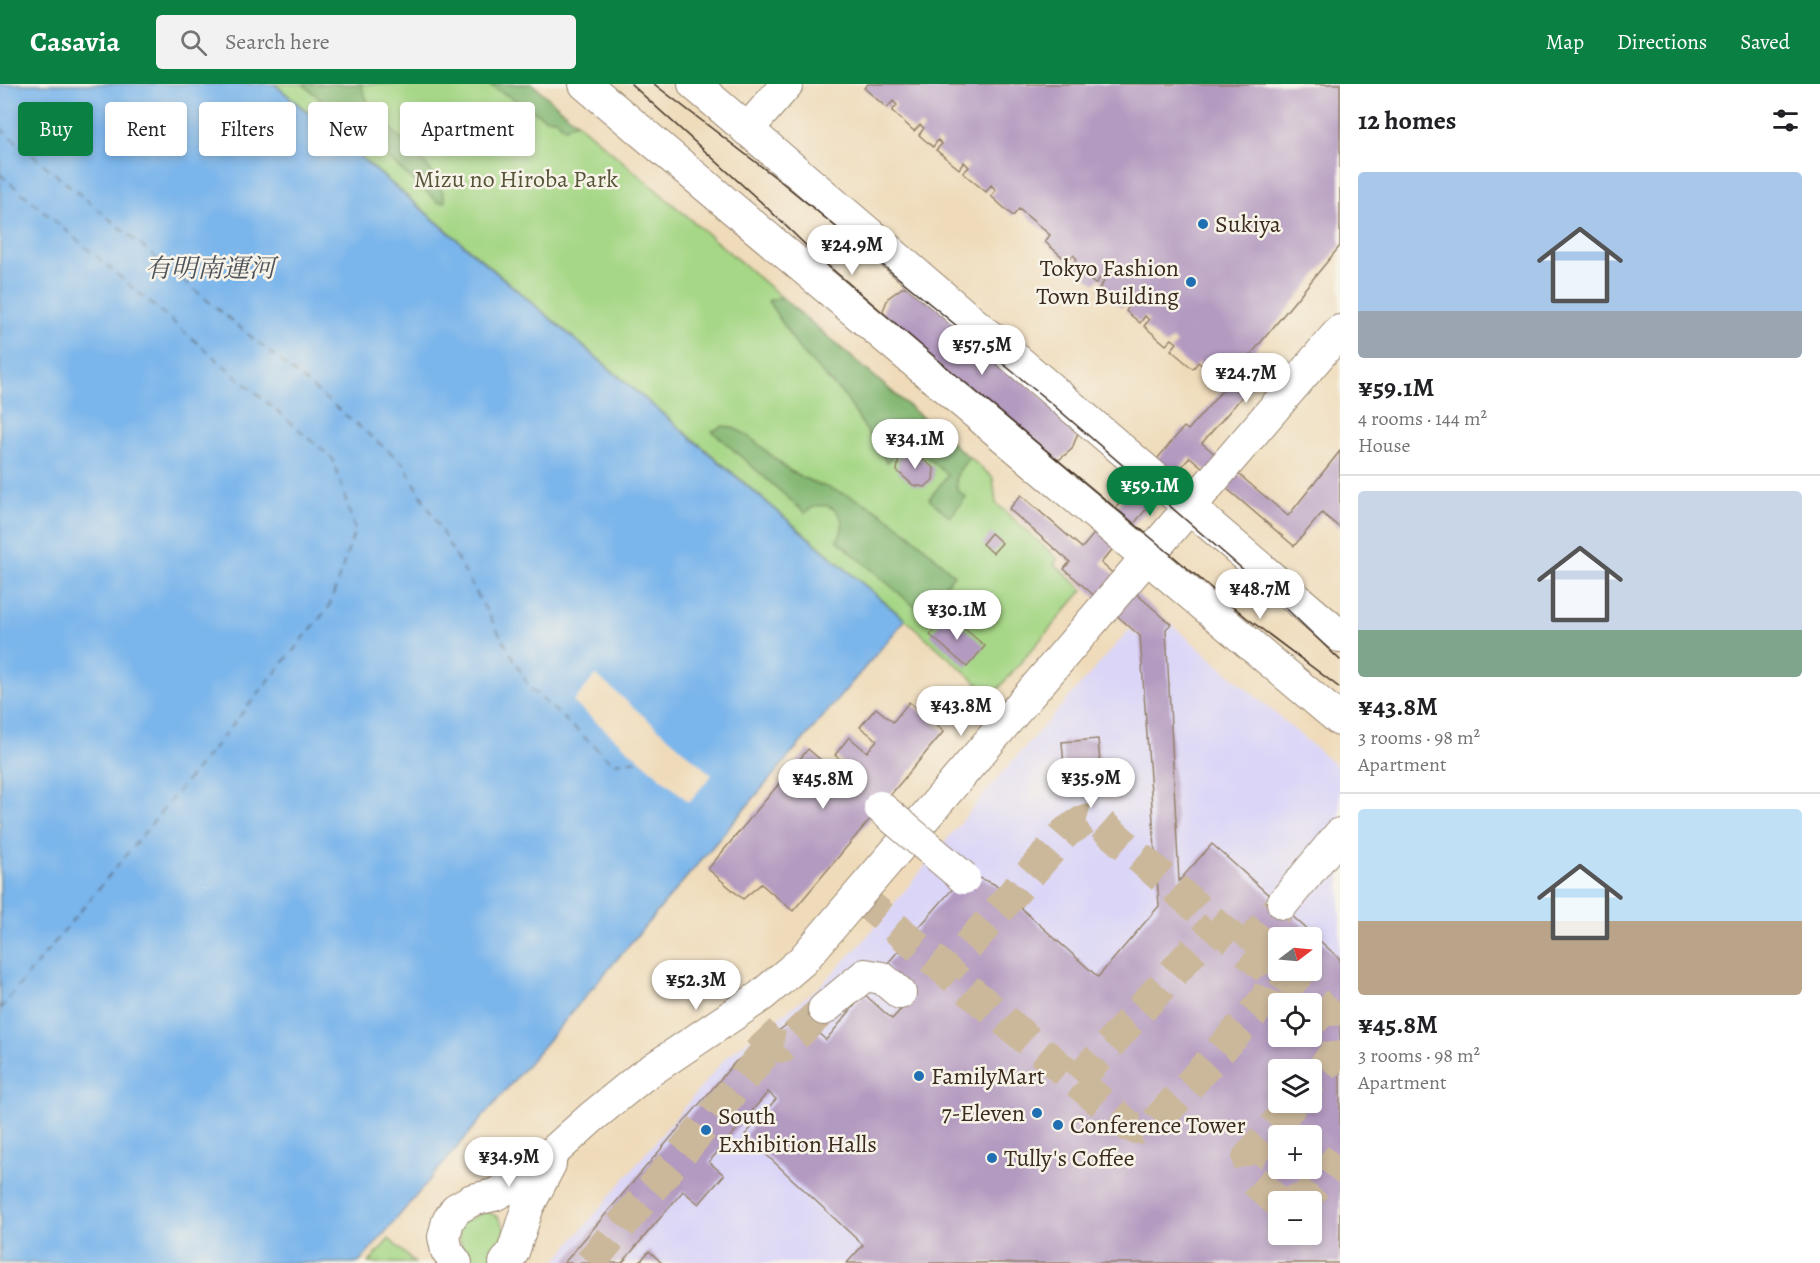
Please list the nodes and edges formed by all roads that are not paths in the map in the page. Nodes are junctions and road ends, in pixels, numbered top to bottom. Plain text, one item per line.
1 (585, 84) edge
2 (694, 84) edge
3 (787, 84) edge
4 (747, 130) junction
5 (1340, 331) edge
6 (1190, 508) junction
7 (1147, 558) junction
8 (1340, 636) edge
9 (1340, 720) edge
10 (880, 807) dead end
11 (1340, 834) edge
12 (964, 878) dead end
13 (1282, 903) tunnel mouth
14 (900, 993) dead end
15 (824, 1009) tunnel mouth
16 (560, 1148) junction
17 (456, 1263) edge
18 (505, 1263) edge

1 - 7 street
2 - 4 street
3 - 4 street
4 - 6 street
5 - 6 street
6 - 7 street
6 - 8 street
7 - 9 street
7 - 16 street
10 - 12 street, bridge
11 - 13 street
14 - 15 street
16 - 17 street
16 - 18 street

